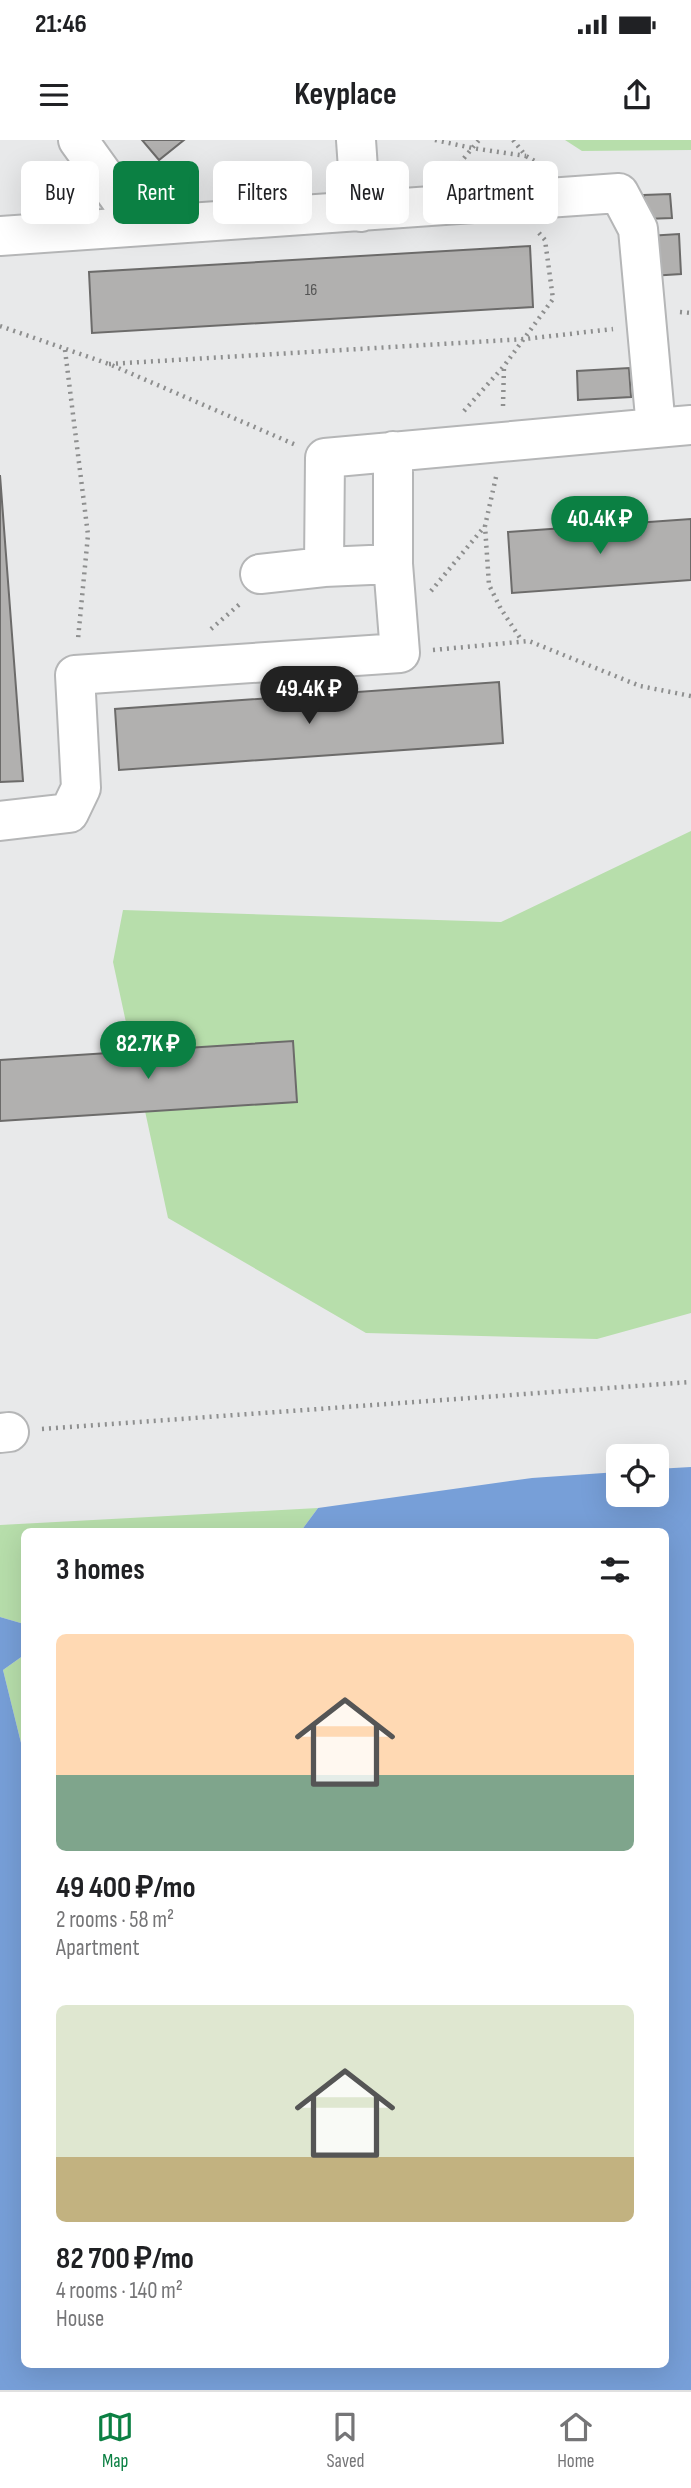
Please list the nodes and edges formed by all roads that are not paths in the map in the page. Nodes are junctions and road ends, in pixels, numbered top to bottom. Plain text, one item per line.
1 (78, 140) edge
2 (355, 140) edge
3 (356, 161) edge
4 (409, 208) edge
5 (326, 214) edge
6 (139, 225) junction
7 (0, 236) edge
8 (673, 426) edge
9 (411, 449) junction
10 (393, 564) junction
11 (324, 567) junction
12 (260, 574) road end
13 (0, 821) edge

1 - 6 street
2 - 3 street
4 - 8 street
5 - 6 street
6 - 7 street
8 - 9 street
9 - 10 street
9 - 11 street
10 - 11 street
10 - 13 street
11 - 12 street

